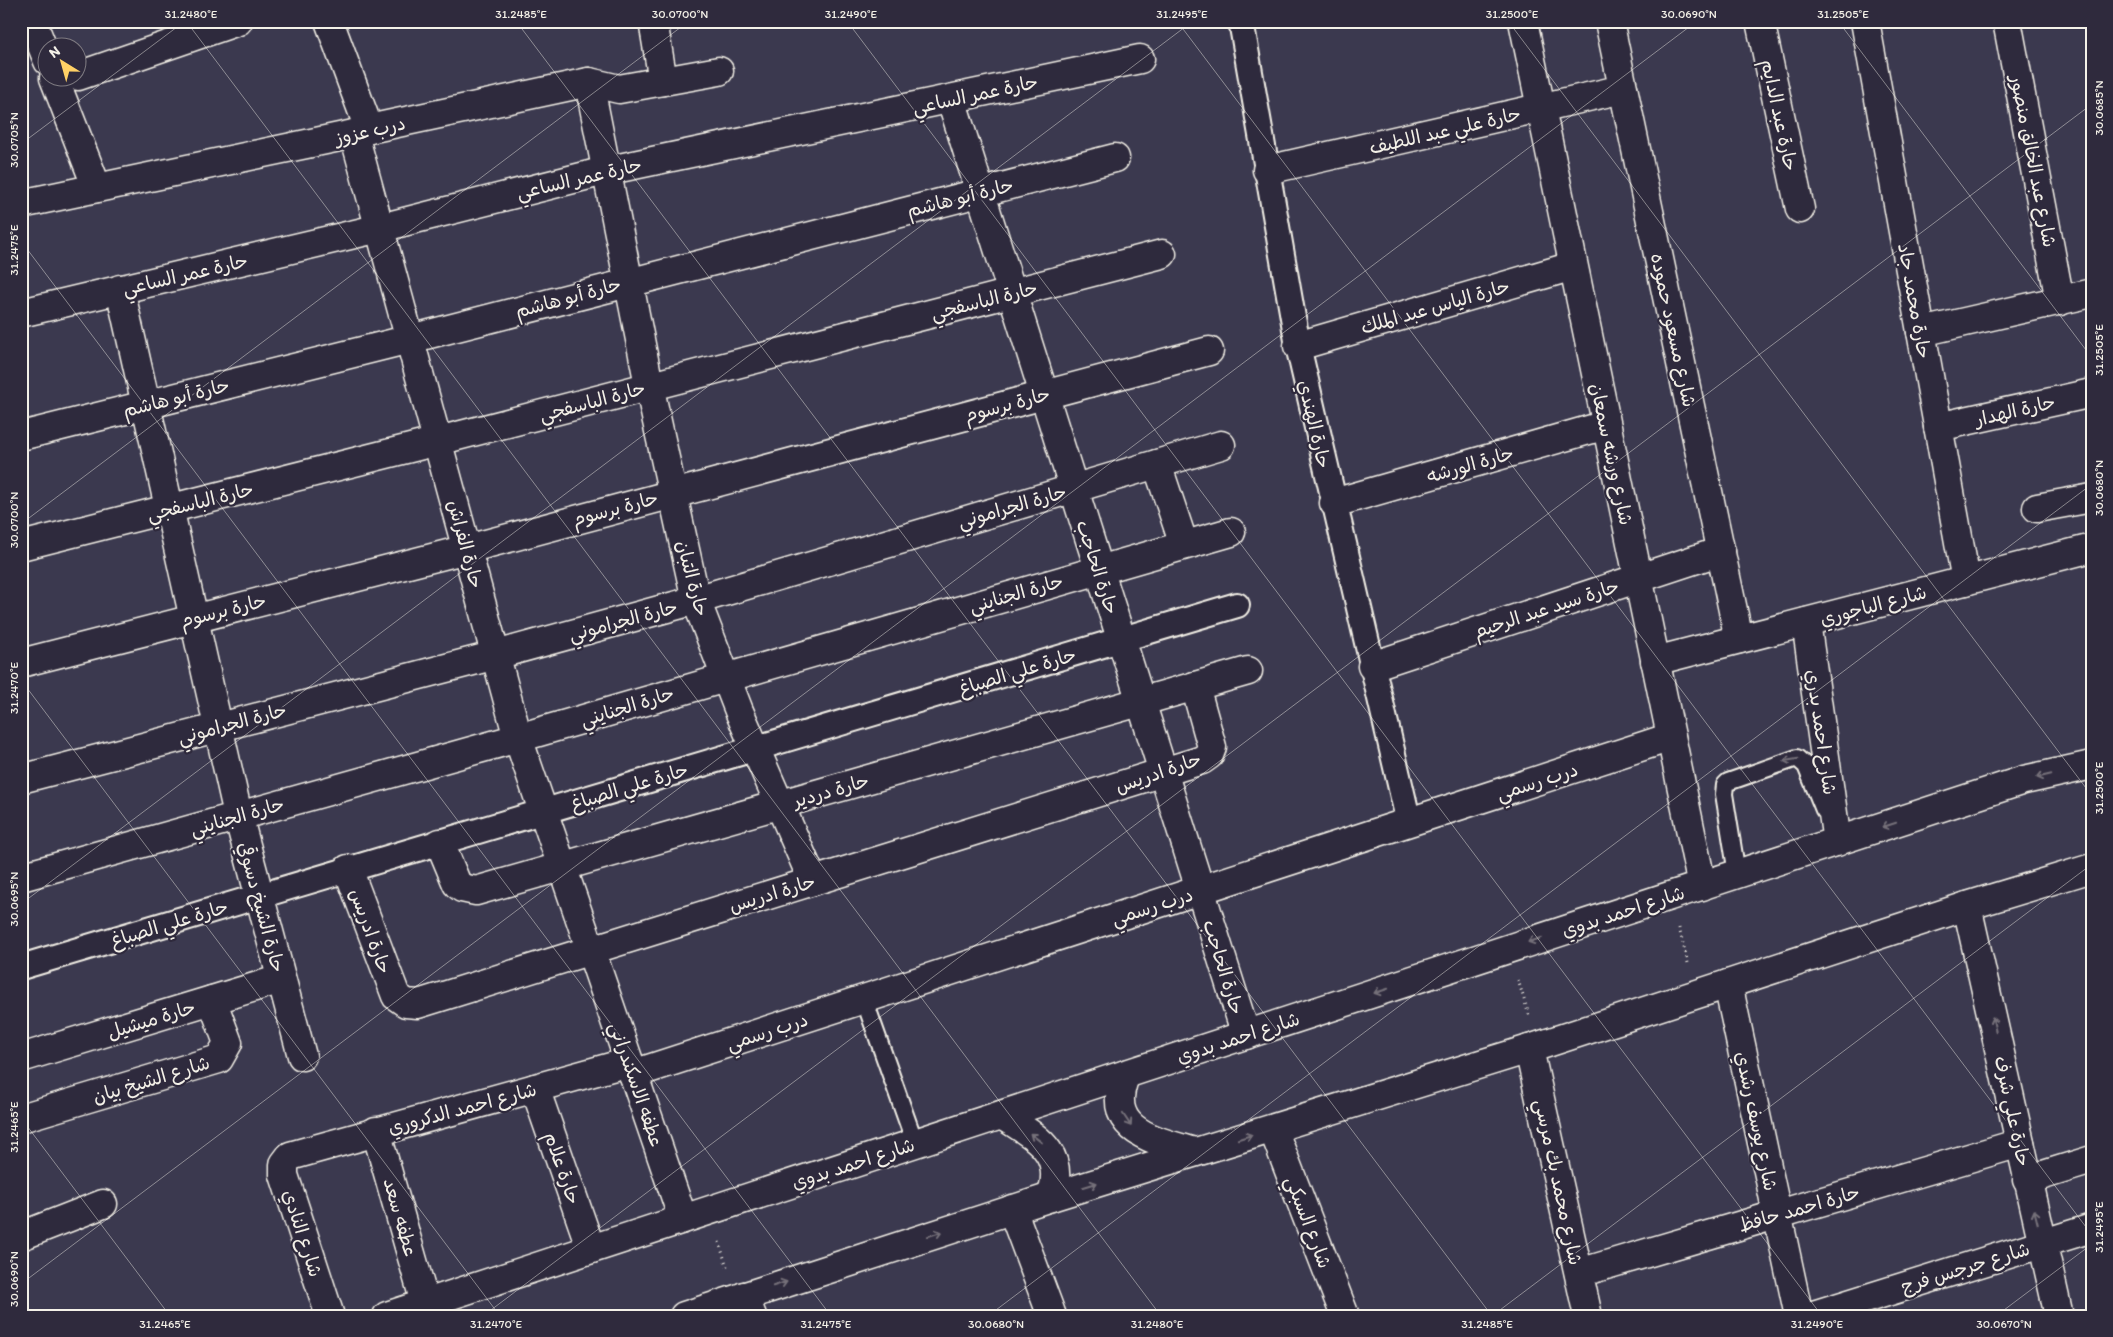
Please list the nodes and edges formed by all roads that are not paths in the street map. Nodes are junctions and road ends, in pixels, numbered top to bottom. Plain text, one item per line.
1 (32, 21) edge
2 (238, 21) edge
3 (329, 21) edge
4 (653, 21) edge
5 (1241, 21) edge
6 (1523, 21) edge
7 (1608, 21) edge
8 (1760, 21) edge
9 (1865, 21) edge
10 (2007, 21) edge
11 (41, 38) edge
12 (1140, 59) dead end
13 (88, 67) edge
14 (719, 71) dead end
15 (663, 81) junction
16 (589, 82) junction
17 (65, 88) edge
18 (1623, 89) junction
19 (951, 99) junction
20 (1541, 108) junction
21 (362, 132) junction
22 (1115, 158) dead end
23 (1267, 170) junction
24 (605, 171) junction
25 (97, 188) junction
26 (980, 191) junction
27 (21, 204) edge
28 (1800, 209) dead end
29 (380, 228) junction
30 (1162, 254) dead end
31 (1573, 266) junction
32 (628, 281) junction
33 (120, 289) junction
34 (1012, 292) junction
35 (2092, 293) edge
36 (2060, 301) junction
37 (21, 313) edge
38 (1921, 332) junction
39 (410, 339) junction
40 (1298, 346) junction
41 (1209, 351) dead end
42 (649, 385) junction
43 (2092, 392) edge
44 (1044, 394) junction
45 (146, 404) junction
46 (1606, 425) junction
47 (1938, 427) junction
48 (21, 436) edge
49 (438, 441) junction
50 (1221, 445) dead end
51 (1157, 464) junction
52 (1073, 488) junction
53 (672, 492) junction
54 (2092, 498) edge
55 (1334, 502) junction
56 (2037, 508) dead end
57 (169, 509) junction
58 (1231, 532) dead end
59 (1184, 545) junction
60 (21, 546) edge
61 (2092, 548) edge
62 (467, 549) junction
63 (1721, 550) junction
64 (1099, 569) junction
65 (1638, 578) junction
66 (1966, 581) junction
67 (696, 600) junction
68 (1237, 605) dead end
69 (193, 618) junction
70 (1806, 622) junction
71 (1739, 639) junction
72 (1121, 640) junction
73 (496, 655) junction
74 (1655, 661) junction
75 (21, 663) edge
76 (1372, 666) junction
77 (1248, 671) dead end
78 (725, 677) junction
79 (1195, 686) junction
80 (1141, 702) junction
81 (218, 726) junction
82 (518, 738) junction
83 (1671, 738) junction
84 (755, 749) junction
85 (2092, 764) edge
86 (1163, 772) junction
87 (21, 779) edge
88 (780, 805) junction
89 (543, 812) junction
90 (238, 816) junction
91 (1409, 823) junction
92 (440, 842) junction
93 (1837, 842) junction
94 (563, 867) junction
95 (2092, 868) edge
96 (348, 869) junction
97 (1737, 874) junction
98 (21, 877) edge
99 (813, 880) junction
100 (1702, 886) junction
101 (1200, 890) junction
102 (259, 896) junction
103 (1967, 906) junction
104 (591, 950) junction
105 (21, 967) edge
106 (281, 979) junction
107 (1728, 984) junction
108 (864, 999) junction
109 (212, 1000) junction
110 (1246, 1035) junction
111 (1533, 1047) junction
112 (302, 1056) dead end
113 (21, 1058) edge
114 (631, 1068) junction
115 (1126, 1074) junction
116 (535, 1088) junction
117 (1002, 1115) junction
118 (21, 1118) edge
119 (1273, 1129) junction
120 (376, 1131) junction
121 (915, 1143) junction
122 (2020, 1143) junction
123 (1195, 1152) junction
124 (294, 1154) joint
125 (2092, 1160) edge
126 (2027, 1180) junction
127 (1050, 1197) junction
128 (104, 1204) dead end
129 (1012, 1209) junction
130 (1778, 1214) junction
131 (682, 1219) junction
132 (2092, 1228) edge
133 (21, 1236) edge
134 (2043, 1243) junction
135 (591, 1249) junction
136 (1579, 1273) junction
137 (426, 1303) junction
138 (744, 1303) edge
139 (330, 1316) edge
140 (387, 1316) edge
141 (684, 1316) edge
142 (1052, 1316) edge
143 (1345, 1316) edge
144 (1588, 1316) edge
145 (1800, 1316) edge
146 (1810, 1316) edge
147 (2059, 1316) edge

1 - 11 street
2 - 13 street
3 - 21 street, حارة الفراش
4 - 15 street
5 - 23 street, حارة الهندي
6 - 20 street, شارع ورشه سمعان
7 - 18 street, شارع مسعود حموده
8 - 28 street, حارة عبد الدايم
9 - 38 street, حارة محمد جاد
10 - 36 street, شارع عبد الخالق منصور
12 - 19 street, حارة عمر الساعي
14 - 15 street, درب عزوز
15 - 16 street, درب عزوز
16 - 21 street, درب عزوز
16 - 24 street, حارة التبان
17 - 25 street
18 - 20 street, حارة علي عبد اللطيف
18 - 63 street, شارع مسعود حموده
19 - 24 street, حارة عمر الساعي
19 - 26 street, حارة الحاجب
20 - 23 street, حارة علي عبد اللطيف
20 - 31 street, شارع ورشه سمعان
21 - 25 street, درب عزوز
21 - 29 street, حارة الفراش
22 - 26 street, حارة أبو هاشم
23 - 40 street, حارة الهندي
24 - 29 street, حارة عمر الساعي
24 - 32 street, حارة التبان
25 - 27 street, درب عزوز
26 - 32 street, حارة أبو هاشم
26 - 34 street, حارة الحاجب
29 - 33 street, حارة عمر الساعي
29 - 39 street, حارة الفراش
30 - 34 street, حارة الباسفجي
31 - 40 street, حارة الياس عبد الملك
31 - 46 street, شارع ورشه سمعان
32 - 39 street, حارة أبو هاشم
32 - 42 street, حارة التبان
33 - 37 street, حارة عمر الساعي
33 - 45 street, حارة الشيخ دسوقي
34 - 42 street, حارة الباسفجي
34 - 44 street, حارة الحاجب
35 - 36 street
36 - 38 street
38 - 47 street, حارة محمد جاد
39 - 45 street, حارة أبو هاشم
39 - 49 street, حارة الفراش
40 - 55 street, حارة الهندي
41 - 44 street, حارة برسوم
42 - 49 street, حارة الباسفجي
42 - 53 street, حارة التبان
43 - 47 street, حارة الهدار
44 - 52 street, حارة الحاجب
44 - 53 street, حارة برسوم
45 - 48 street, حارة أبو هاشم
45 - 57 street, حارة الشيخ دسوقي
46 - 55 street, حارة الورشه
46 - 65 street, شارع ورشه سمعان
47 - 66 street, حارة محمد جاد
49 - 57 street, حارة الباسفجي
49 - 62 street, حارة الفراش
50 - 51 street, حارة الجراموني
51 - 52 street, حارة الجراموني
51 - 59 street
52 - 64 street, حارة الحاجب
52 - 67 street, حارة الجراموني
53 - 62 street, حارة برسوم
53 - 67 street, حارة التبان
54 - 56 street
55 - 76 street, حارة الهندي
57 - 60 street, حارة الباسفجي
57 - 69 street, حارة الشيخ دسوقي
58 - 59 street, حارة الجنايني
59 - 64 street, حارة الجنايني
61 - 66 street, شارع الباجوري
62 - 69 street, حارة برسوم
62 - 73 street, حارة الفراش
63 - 65 street, حارة سيد عبد الرحيم
63 - 71 street, شارع مسعود حموده
64 - 72 street, حارة الحاجب
64 - 78 street, حارة الجنايني
65 - 74 street, شارع ورشه سمعان
65 - 76 street, حارة سيد عبد الرحيم
66 - 70 street, شارع الباجوري
67 - 73 street, حارة الجراموني
67 - 78 street, حارة التبان
68 - 72 street, حارة علي الصباغ
69 - 75 street, حارة برسوم
69 - 81 street, حارة الشيخ دسوقي
70 - 71 street, شارع الباجوري
70 - 93 street, شارع احمد بدري
71 - 74 street, شارع الباجوري
72 - 80 street, حارة الحاجب
72 - 84 street, حارة علي الصباغ
73 - 81 street, حارة الجراموني
73 - 82 street, حارة الفراش
74 - 83 street, شارع ورشه سمعان
76 - 91 street, حارة الهندي
77 - 79 street, حارة دردير
78 - 82 street, حارة الجنايني
78 - 84 street, حارة التبان
79 - 80 street, حارة دردير
79 - 86 street, حارة ادريس
80 - 86 street, حارة الحاجب
80 - 88 street, حارة دردير
81 - 87 street, حارة الجراموني
81 - 90 street, حارة الشيخ دسوقي
82 - 89 street, حارة الفراش
82 - 90 street, حارة الجنايني
83 - 91 street, درب رسمي
83 - 100 street, شارع ورشه سمعان
84 - 88 street, حارة التبان
84 - 89 street, حارة علي الصباغ
85 -> 93 street, شارع احمد بدوي
86 - 99 street, حارة ادريس
86 - 101 street, حارة الحاجب
88 - 94 street, حارة دردير
88 - 99 street, حارة التبان
89 - 92 street, حارة علي الصباغ
89 - 94 street, حارة الفراش
90 - 98 street, حارة الجنايني
90 - 102 street, حارة الشيخ دسوقي
91 - 101 street, درب رسمي
92 - 94 street, حارة دردير
92 - 96 street, حارة علي الصباغ
93 - 97 street, شارع احمد بدوي
93 -> 97 lane
94 - 104 street, حارة الفراش
95 - 103 street
96 - 102 street, حارة علي الصباغ
96 - 104 street, حارة ادريس
97 - 100 street, شارع احمد بدوي
99 - 104 street, حارة ادريس
100 -> 110 street, شارع احمد بدوي
101 - 108 street, درب رسمي
101 - 110 street, حارة الحاجب
102 - 105 street, حارة علي الصباغ
102 - 106 street, حارة الشيخ دسوقي
103 - 107 street
122 -> 103 street, حارة علي شرف
104 - 114 street, عطفه الاسكندراني
106 - 109 street, حارة ميشيل
106 - 112 street, حارة الشيخ دسوقي
107 - 111 street
107 - 130 street, شارع يوسف رشدي
108 - 114 street, درب رسمي
108 - 121 lane
109 - 113 street, حارة ميشيل
109 - 118 street, شارع الشيخ بيان
110 - 115 street, شارع احمد بدوي
111 - 119 street
111 - 136 street, شارع محمد بك مرسي
114 - 116 street, شارع احمد الدكروري
114 - 131 street, عطفه الاسكندراني
115 - 117 street, شارع احمد بدوي
115 -> 123 street
116 - 120 street, شارع احمد الدكروري
116 - 135 street, حارة علام
117 - 121 street, شارع احمد بدوي
127 -> 117 street
123 -> 119 street
119 - 143 street, شارع السبكي
120 - 124 street, شارع احمد الدكروري
120 - 137 street, عطفه سعد
121 - 131 street, شارع احمد بدوي
122 - 126 street, حارة علي شرف
122 - 130 street, حارة احمد حافظ
127 -> 123 street
124 - 139 street, شارع النادي
125 - 126 street
134 -> 126 street, حارة علي شرف
127 - 129 street
128 - 133 street
138 -> 129 street
129 - 142 street
130 - 136 street, حارة احمد حافظ
130 - 145 street, شارع يوسف رشدي
131 - 135 street, شارع احمد بدوي
132 - 134 street, شارع جرجس فرج
134 - 146 street, شارع جرجس فرج
134 - 147 street, حارة علي شرف
135 - 137 street, شارع احمد بدوي
136 - 144 street, شارع محمد بك مرسي
137 - 140 street, شارع احمد بدوي
138 - 141 street

